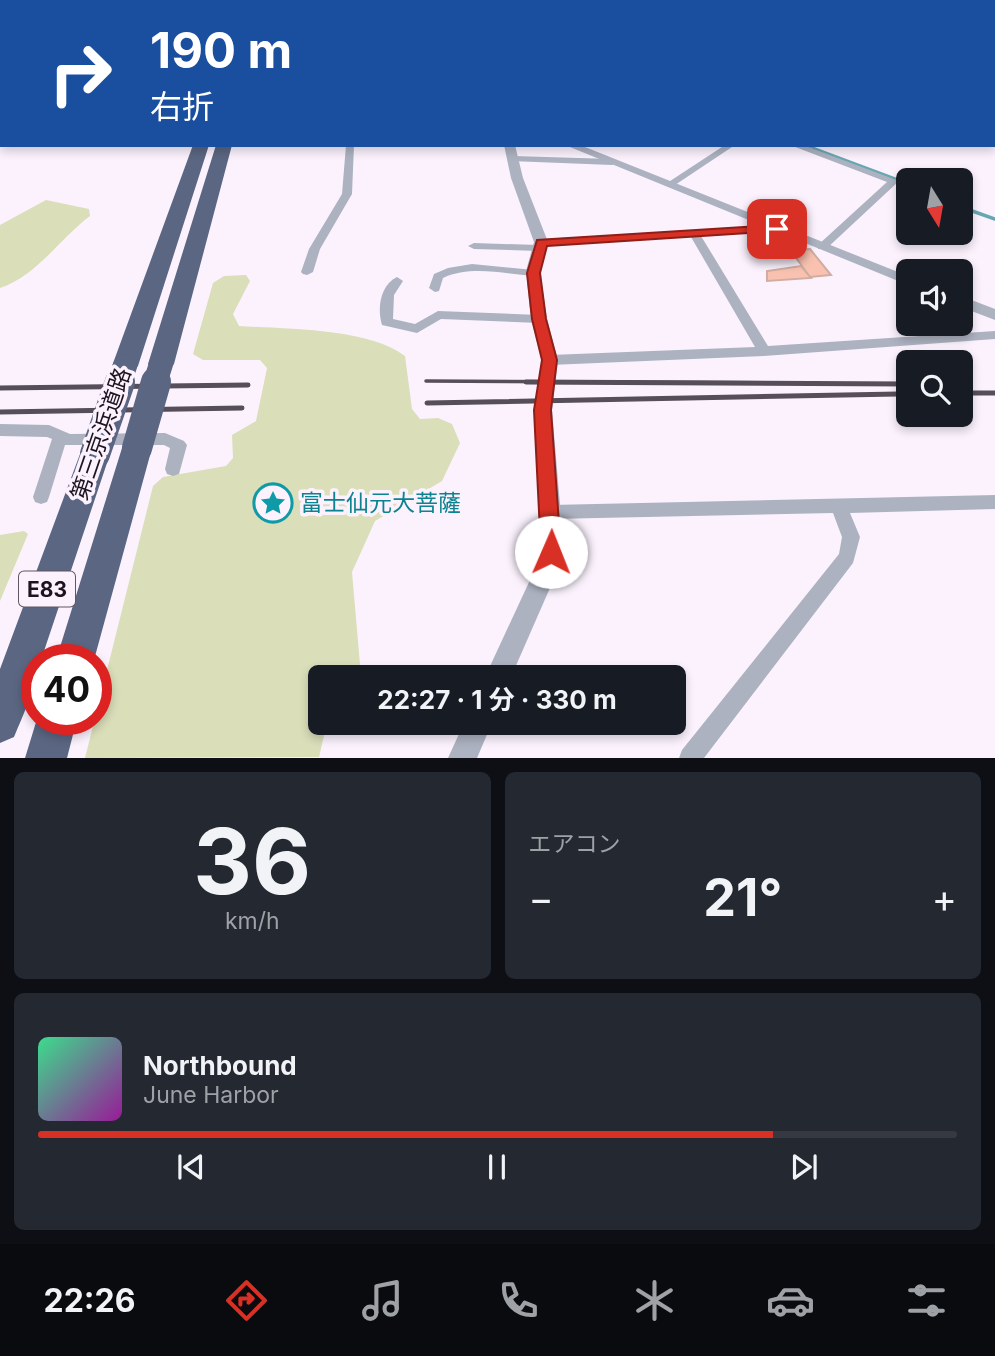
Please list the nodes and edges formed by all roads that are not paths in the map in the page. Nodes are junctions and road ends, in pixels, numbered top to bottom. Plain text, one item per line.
1 (201, 147) edge
2 (223, 147) edge
3 (349, 147) edge
4 (575, 147) edge
5 (728, 147) edge
6 (800, 147) edge
7 (511, 152) edge
8 (612, 162) junction
9 (669, 185) junction
10 (777, 229) junction
11 (694, 233) junction
12 (540, 245) junction
13 (474, 246) dead end
14 (822, 247) junction
15 (307, 272) dead end
16 (534, 273) junction
17 (896, 276) edge
18 (397, 281) dead end
19 (435, 288) dead end
20 (973, 307) edge
21 (995, 315) edge
22 (539, 319) junction
23 (995, 335) edge
24 (764, 351) junction
25 (550, 360) junction
26 (0, 430) edge
27 (60, 437) junction
28 (173, 469) dead end
29 (41, 497) dead end
30 (995, 502) edge
31 (839, 505) junction
32 (551, 512) junction
33 (80, 644) edge
34 (503, 665) edge
35 (0, 723) edge
36 (52, 735) edge
37 (473, 735) edge
38 (46, 758) edge
39 (462, 758) edge
40 (690, 758) edge

1 - 35 highway, 第三京浜道路 / E83, bridge
2 - 33 highway, 第三京浜道路 / E83, bridge
3 - 15 street
4 - 8 street
5 - 9 street
6 - 14 street
7 - 8 street
7 - 12 street
8 - 9 street
9 - 10 street
10 - 11 street
10 - 14 street
11 - 12 street
11 - 24 street
12 - 13 street
12 - 16 street
14 - 17 street
16 - 19 street
16 - 22 street
18 - 22 street
20 - 21 street
22 - 25 street
23 - 24 street
24 - 25 street
25 - 32 street
26 - 27 street
27 - 28 street
27 - 29 street
30 - 31 street
31 - 32 street
31 - 40 street
32 - 34 street
36 - 38 highway
37 - 39 street

